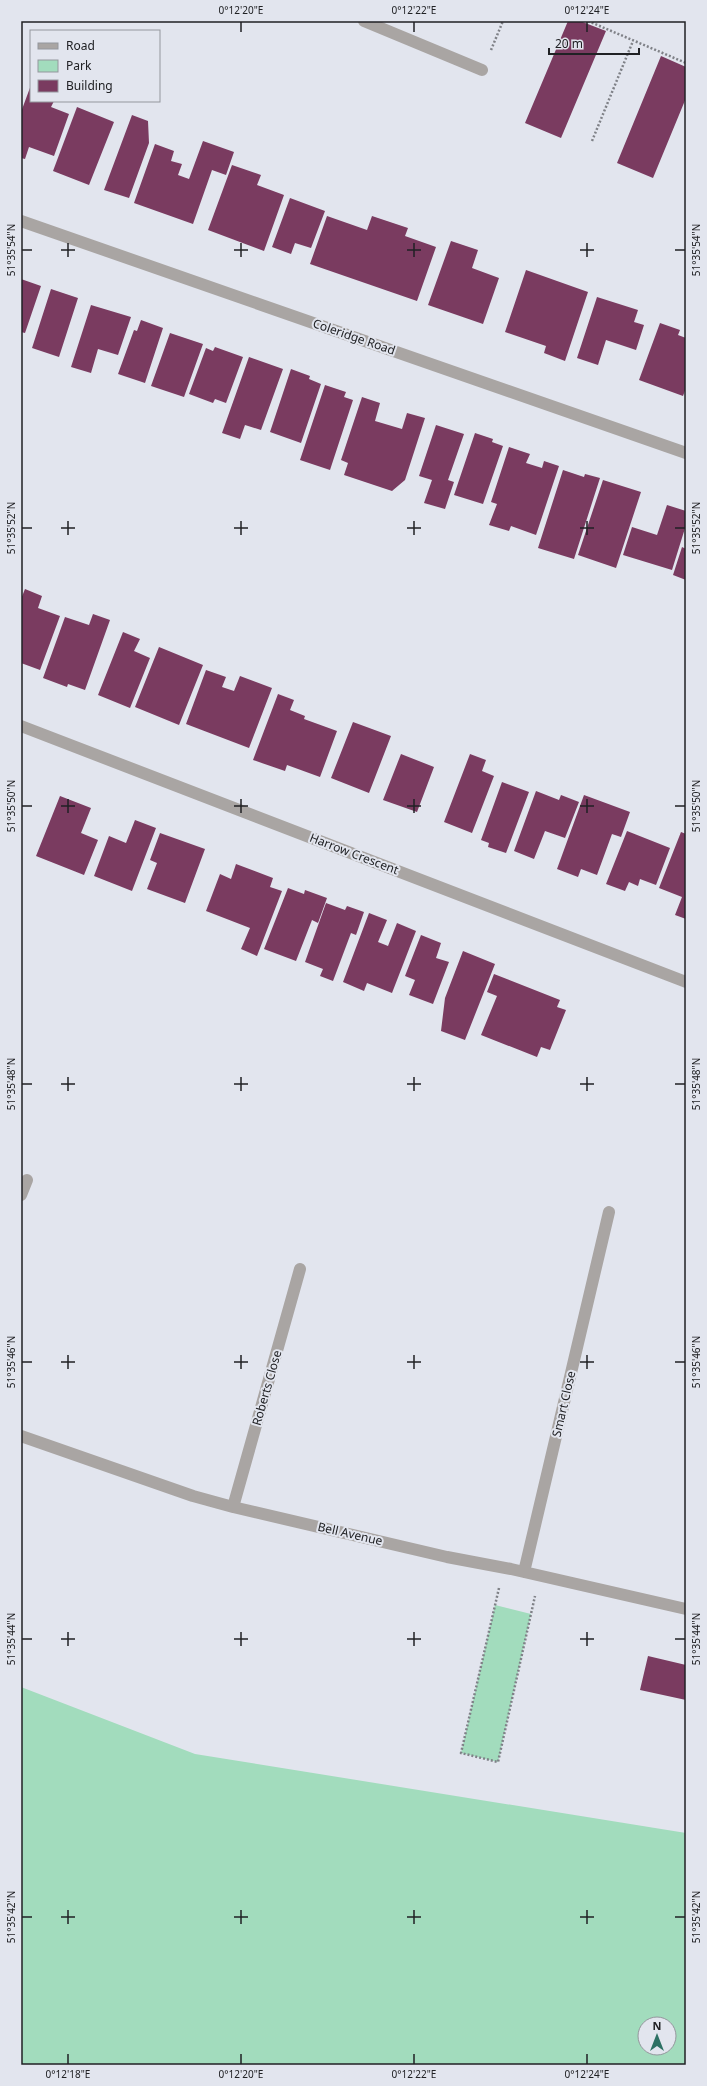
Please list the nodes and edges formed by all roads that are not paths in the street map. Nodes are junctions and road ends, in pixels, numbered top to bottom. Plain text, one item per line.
1 (364, 21) edge
2 (482, 70) road end
3 (21, 221) edge
4 (686, 453) edge
5 (21, 726) edge
6 (686, 982) edge
7 (27, 1180) dead end
8 (21, 1195) edge
9 (609, 1212) dead end
10 (300, 1269) dead end
11 (21, 1436) edge
12 (233, 1507) junction
13 (524, 1572) junction
14 (686, 1609) edge

1 - 2 street
3 - 4 street, Coleridge Road
5 - 6 street, Harrow Crescent
7 - 8 street
9 - 13 street, Smart Close
10 - 12 street, Roberts Close
11 - 12 street, Bell Avenue
12 - 13 street, Bell Avenue
13 - 14 street, Bell Avenue

